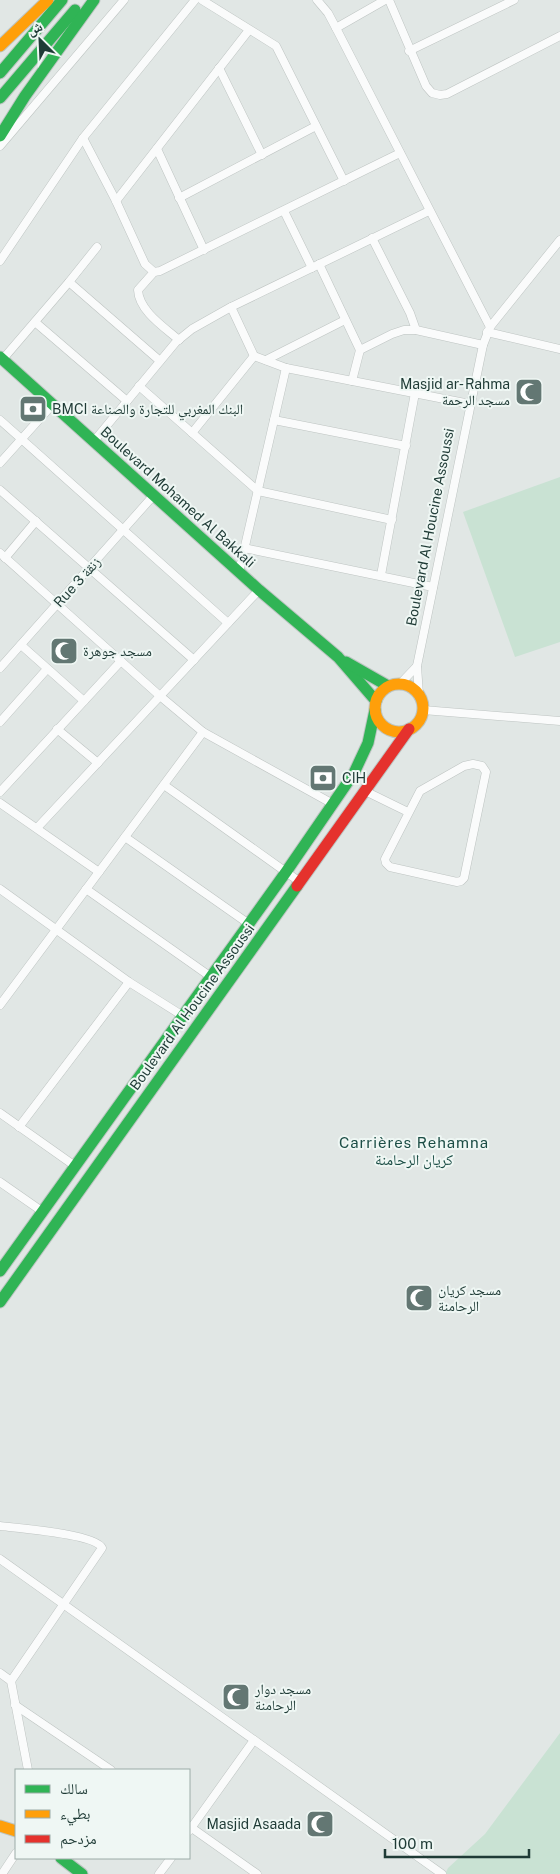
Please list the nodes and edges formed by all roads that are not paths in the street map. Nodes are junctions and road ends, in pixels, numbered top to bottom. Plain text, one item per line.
1 (48, 0) edge
2 (62, 0) edge
3 (84, 0) edge
4 (94, 0) edge
5 (124, 0) edge
6 (196, 0) edge
7 (202, 0) edge
8 (317, 0) edge
9 (385, 0) edge
10 (389, 0) edge
11 (514, 0) edge
12 (336, 28) junction
13 (249, 30) junction
14 (560, 36) edge
15 (0, 46) edge
16 (409, 51) junction
17 (219, 68) junction
18 (0, 73) edge
19 (0, 98) edge
20 (316, 126) junction
21 (0, 136) edge
22 (83, 138) junction
23 (0, 146) edge
24 (157, 149) junction
25 (400, 153) junction
26 (262, 155) junction
27 (344, 180) junction
28 (180, 198) junction
29 (116, 201) junction
30 (284, 211) junction
31 (429, 211) junction
32 (372, 238) junction
33 (560, 240) edge
34 (98, 247) dead end
35 (204, 250) junction
36 (0, 261) edge
37 (316, 266) junction
38 (154, 272) junction
39 (70, 282) junction
40 (231, 307) junction
41 (345, 320) junction
42 (35, 322) junction
43 (416, 330) junction
44 (489, 330) junction
45 (179, 340) junction
46 (483, 345) junction
47 (560, 349) edge
48 (360, 350) junction
49 (254, 356) junction
50 (1, 358) edge
51 (266, 360) junction
52 (160, 361) junction
53 (286, 368) junction
54 (352, 381) junction
55 (139, 386) junction
56 (415, 393) junction
57 (127, 401) junction
58 (53, 404) junction
59 (470, 404) junction
60 (0, 420) edge
61 (274, 420) junction
62 (192, 433) junction
63 (22, 439) junction
64 (94, 441) junction
65 (406, 446) junction
66 (0, 463) edge
67 (0, 490) edge
68 (258, 491) junction
69 (154, 495) junction
70 (392, 520) junction
71 (36, 521) junction
72 (124, 530) junction
73 (244, 548) junction
74 (3, 556) edge
75 (90, 568) junction
76 (239, 572) junction
77 (381, 575) junction
78 (434, 587) junction
79 (259, 590) junction
80 (57, 604) junction
81 (228, 623) junction
82 (20, 645) junction
83 (338, 657) junction
84 (194, 660) junction
85 (121, 661) junction
86 (418, 666) junction
87 (0, 668) edge
88 (47, 669) junction
89 (400, 684) junction
90 (388, 686) junction
91 (419, 695) junction
92 (160, 696) junction
93 (84, 701) junction
94 (376, 705) junction
95 (423, 710) junction
96 (560, 721) edge
97 (0, 722) edge
98 (57, 729) junction
99 (409, 729) junction
100 (203, 732) junction
101 (98, 763) junction
102 (164, 785) junction
103 (365, 791) junction
104 (0, 792) edge
105 (0, 803) edge
106 (333, 804) junction
107 (408, 812) junction
108 (37, 828) junction
109 (125, 837) junction
110 (99, 872) junction
111 (286, 872) junction
112 (300, 882) junction
113 (0, 889) edge
114 (86, 890) junction
115 (249, 924) junction
116 (56, 930) junction
117 (211, 977) junction
118 (129, 982) junction
119 (0, 1005) edge
120 (183, 1016) junction
121 (0, 1113) edge
122 (19, 1127) junction
123 (75, 1166) junction
124 (0, 1182) edge
125 (42, 1212) junction
126 (0, 1271) edge
127 (0, 1302) edge
128 (0, 1526) edge
129 (0, 1559) edge
130 (65, 1604) junction
131 (0, 1673) edge
132 (11, 1681) junction
133 (15, 1705) junction
134 (254, 1740) junction
135 (28, 1769) edge
136 (110, 1769) edge
137 (0, 1826) edge
138 (190, 1828) edge
139 (15, 1831) edge
140 (15, 1854) edge
141 (62, 1859) edge
142 (169, 1859) edge
143 (2, 1874) edge
144 (82, 1874) edge
145 (159, 1874) edge
146 (256, 1874) edge
147 (442, 1874) edge

1 - 15 main road
2 - 18 main road
3 - 19 main road
4 - 21 main road
5 - 23 street
6 - 22 street
7 - 13 street
8 - 12 street
9 - 12 street
10 - 16 street
11 - 16 street
12 - 25 street
13 - 17 street
13 - 20 street
14 - 16 street
17 - 24 street
17 - 26 street
20 - 26 street
20 - 27 street
22 - 29 street
22 - 36 street
24 - 28 street
24 - 29 street
25 - 27 street
25 - 31 street
26 - 28 street
27 - 30 street
28 - 35 street
29 - 38 street
30 - 35 street
30 - 37 street
31 - 32 street
31 - 44 street
32 - 37 street
32 - 43 street
33 - 44 street, Boulevard Al Houcine Assoussi
34 - 39 street
35 - 38 street
37 - 40 street
37 - 41 street
38 - 45 street
39 - 42 street
39 - 52 street
40 - 45 street
40 - 49 street
41 - 48 street
41 - 51 street
42 - 50 street
42 - 57 street
43 - 46 street
43 - 48 street
44 - 46 street, Boulevard Al Houcine Assoussi
44 - 47 street
45 - 52 street
46 - 59 street, Boulevard Al Houcine Assoussi
48 - 54 street
49 - 51 street
49 - 62 street
50 - 58 main road, Boulevard Mohamed Al Bakkali
51 - 53 street
52 - 55 street
53 - 54 street
53 - 61 street
54 - 56 street
55 - 57 street
55 - 62 street
56 - 59 street
56 - 65 street
57 - 64 street
58 - 63 street
58 - 64 main road, Boulevard Mohamed Al Bakkali
59 - 78 street, Boulevard Al Houcine Assoussi
60 - 63 street
61 - 65 street
61 - 68 street
62 - 68 street
63 - 66 street
63 - 72 street
64 - 69 main road, Boulevard Mohamed Al Bakkali
65 - 70 street
67 - 71 street
68 - 70 street
68 - 73 street
69 - 72 street, Rue 3 زنقة
69 - 76 main road, Boulevard Mohamed Al Bakkali
70 - 77 street
71 - 74 street
71 - 75 street
72 - 75 street, Rue 3 زنقة
72 - 81 street
73 - 76 street
73 - 77 street
74 - 80 street
75 - 80 street, Rue 3 زنقة
75 - 84 street
76 - 79 main road, Boulevard Mohamed Al Bakkali
77 - 78 street
78 - 86 street, Boulevard Al Houcine Assoussi
79 - 81 street
79 - 83 main road, Boulevard Mohamed Al Bakkali
80 - 82 street, Rue 3 زنقة
80 - 85 street
81 - 84 street
82 - 87 street, Rue 3 زنقة
82 - 88 street
83 - 90 main road, Boulevard Mohamed Al Bakkali
83 - 94 main road, Boulevard Mohamed Al Bakkali
84 - 92 street
85 - 92 street
85 - 93 street
86 - 89 street
86 - 91 street, Boulevard Al Houcine Assoussi
88 - 93 street
88 - 97 street
89 - 90 main road
89 - 91 main road
90 - 94 main road
91 - 95 main road
92 - 100 street
92 - 101 street
93 - 98 street
94 - 99 main road
94 - 106 main road, Boulevard Al Houcine Assoussi
95 - 96 street
95 - 99 main road
98 - 101 street
98 - 104 street
99 - 103 main road, Boulevard Al Houcine Assoussi
100 - 102 street
100 - 106 street
101 - 108 street
102 - 109 street
102 - 111 street
103 - 107 street
103 - 112 main road, Boulevard Al Houcine Assoussi
105 - 108 street
106 - 111 main road, Boulevard Al Houcine Assoussi
107 - 107 street
108 - 110 street
109 - 110 street
109 - 115 street
110 - 114 street
111 - 112 street
111 - 115 main road, Boulevard Al Houcine Assoussi
112 - 127 main road, Boulevard Al Houcine Assoussi
113 - 116 street
114 - 116 street
114 - 117 street
115 - 117 main road, Boulevard Al Houcine Assoussi
116 - 118 street
116 - 119 street
117 - 120 main road, Boulevard Al Houcine Assoussi
118 - 120 street
118 - 122 street
120 - 123 main road, Boulevard Al Houcine Assoussi
121 - 122 street
122 - 123 street
123 - 125 main road, Boulevard Al Houcine Assoussi
124 - 125 street
125 - 126 main road, Boulevard Al Houcine Assoussi
128 - 130 street
129 - 130 street
130 - 132 street
130 - 134 street
131 - 132 street
132 - 133 street
133 - 135 street
133 - 136 street
134 - 138 street
134 - 147 street
137 - 139 main road
138 - 146 street
140 - 143 street
141 - 144 main road
142 - 145 street

